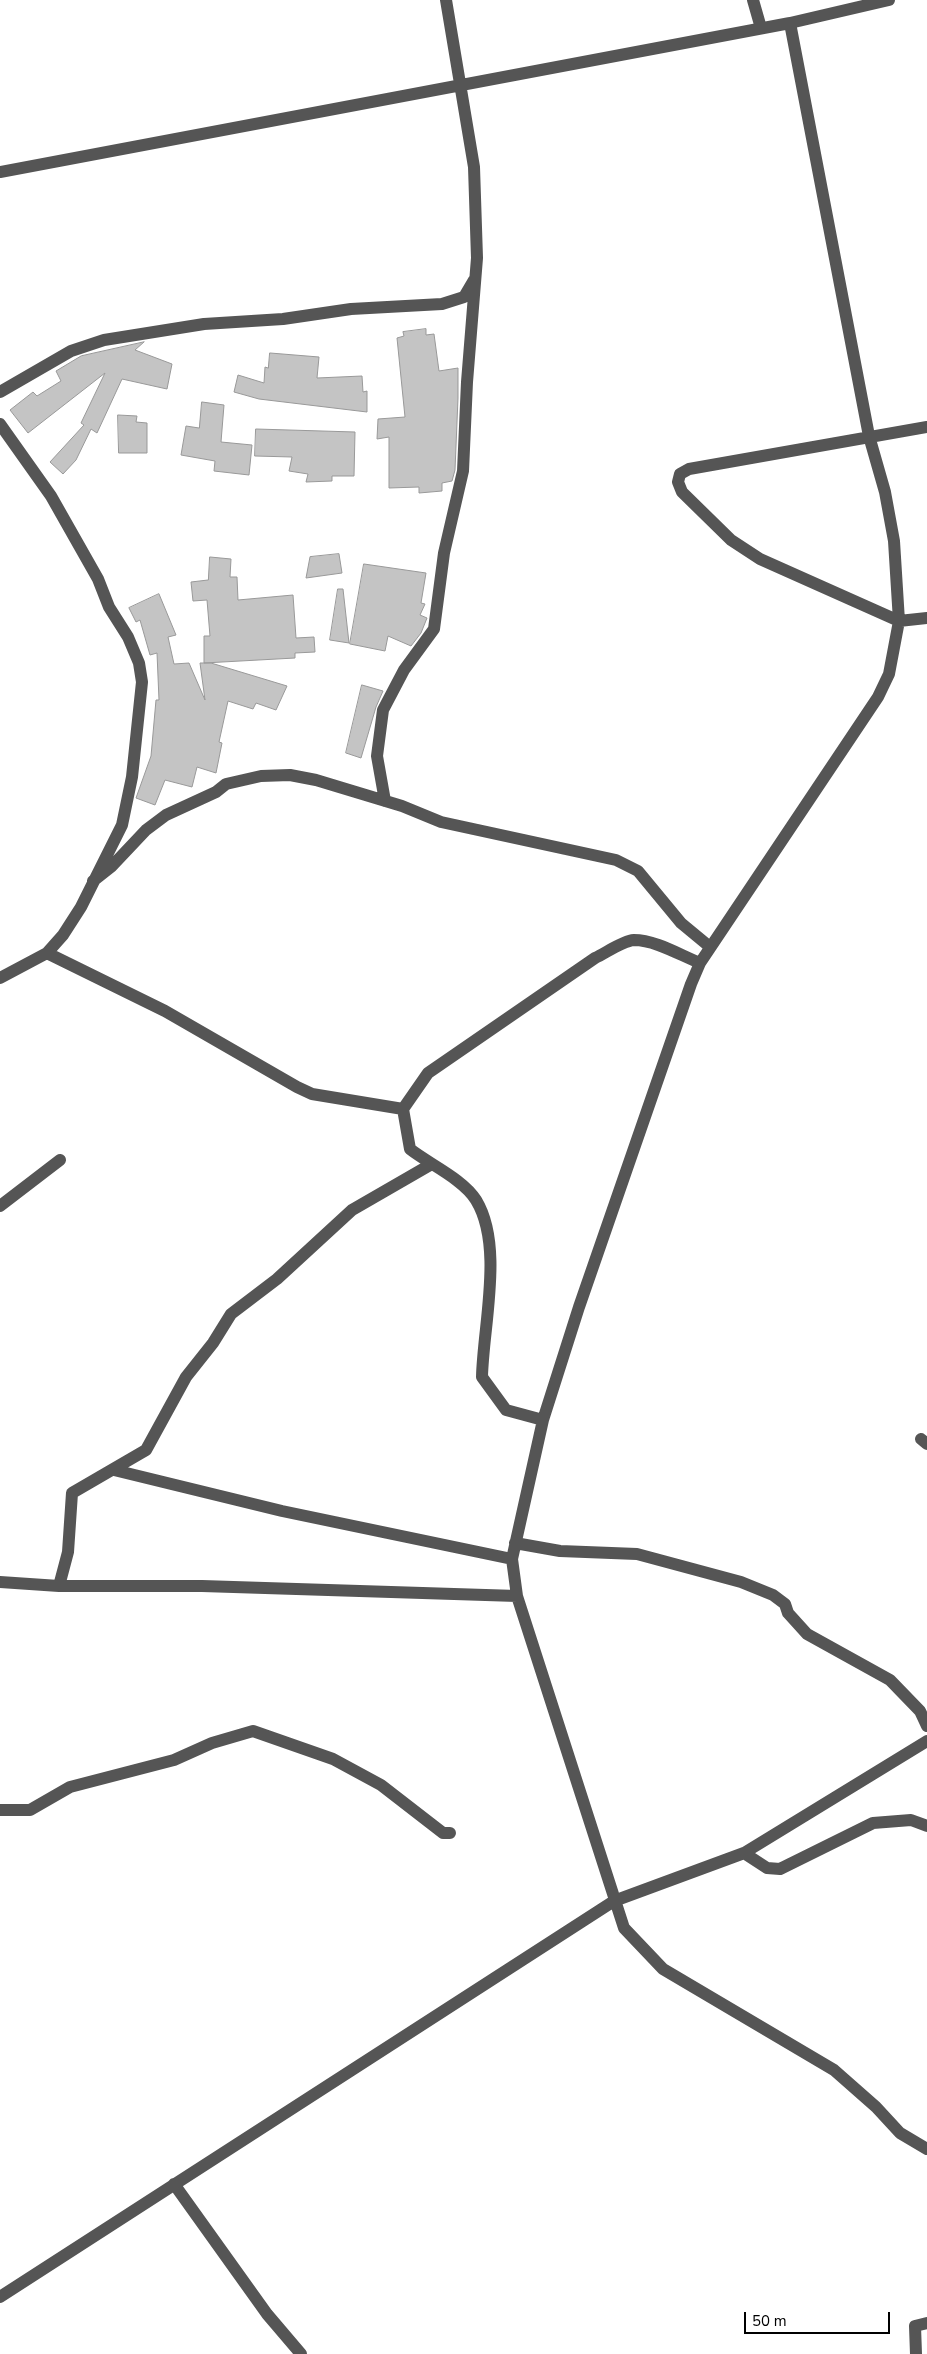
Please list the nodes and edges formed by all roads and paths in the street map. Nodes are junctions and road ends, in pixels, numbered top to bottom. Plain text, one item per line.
1 (446, 0) edge
2 (753, 0) edge
3 (890, 0) edge
4 (790, 23) junction
5 (761, 28) junction
6 (460, 86) junction
7 (0, 172) edge
8 (477, 275) junction
9 (0, 392) edge
10 (0, 424) edge
11 (927, 427) edge
12 (869, 436) junction
13 (927, 618) edge
14 (899, 622) junction
15 (385, 801) junction
16 (93, 881) junction
17 (710, 947) junction
18 (47, 953) junction
19 (700, 963) junction
20 (0, 978) edge
21 (402, 1109) junction
22 (60, 1160) dead end
23 (430, 1164) junction
24 (0, 1206) edge
25 (543, 1420) junction
26 (114, 1470) junction
27 (515, 1543) junction
28 (512, 1558) junction
29 (0, 1582) edge
30 (59, 1586) junction
31 (517, 1596) junction
32 (923, 1709) edge
33 (927, 1726) edge
34 (927, 1741) edge
35 (0, 1810) edge
36 (927, 1826) edge
37 (450, 1833) dead end
38 (744, 1852) junction
39 (614, 1902) junction
40 (927, 2148) edge
41 (174, 2184) junction
42 (0, 2296) edge
43 (927, 2324) edge
44 (301, 2354) edge
45 (916, 2354) edge

1 - 6 street
2 - 5 street
3 - 4 street
4 - 5 street
4 - 12 street
5 - 6 street
6 - 7 street
6 - 8 street
8 - 9 street
8 - 15 street
10 - 16 street
11 - 12 street
12 - 14 street
12 - 14 street
13 - 14 street
14 - 17 street
15 - 16 street
15 - 17 street
16 - 18 street
17 - 19 street
18 - 20 street
18 - 21 street
19 - 21 street
19 - 25 street
21 - 23 street
22 - 24 street
23 - 25 street
23 - 26 street
25 - 27 street
26 - 28 street
26 - 30 street
27 - 28 street
27 - 32 street
28 - 31 street
29 - 30 street
30 - 31 street
31 - 39 street
32 - 33 street
34 - 38 street
35 - 37 street
36 - 38 street
38 - 39 street
39 - 40 street
39 - 41 street
41 - 42 street
41 - 44 street
43 - 45 street

